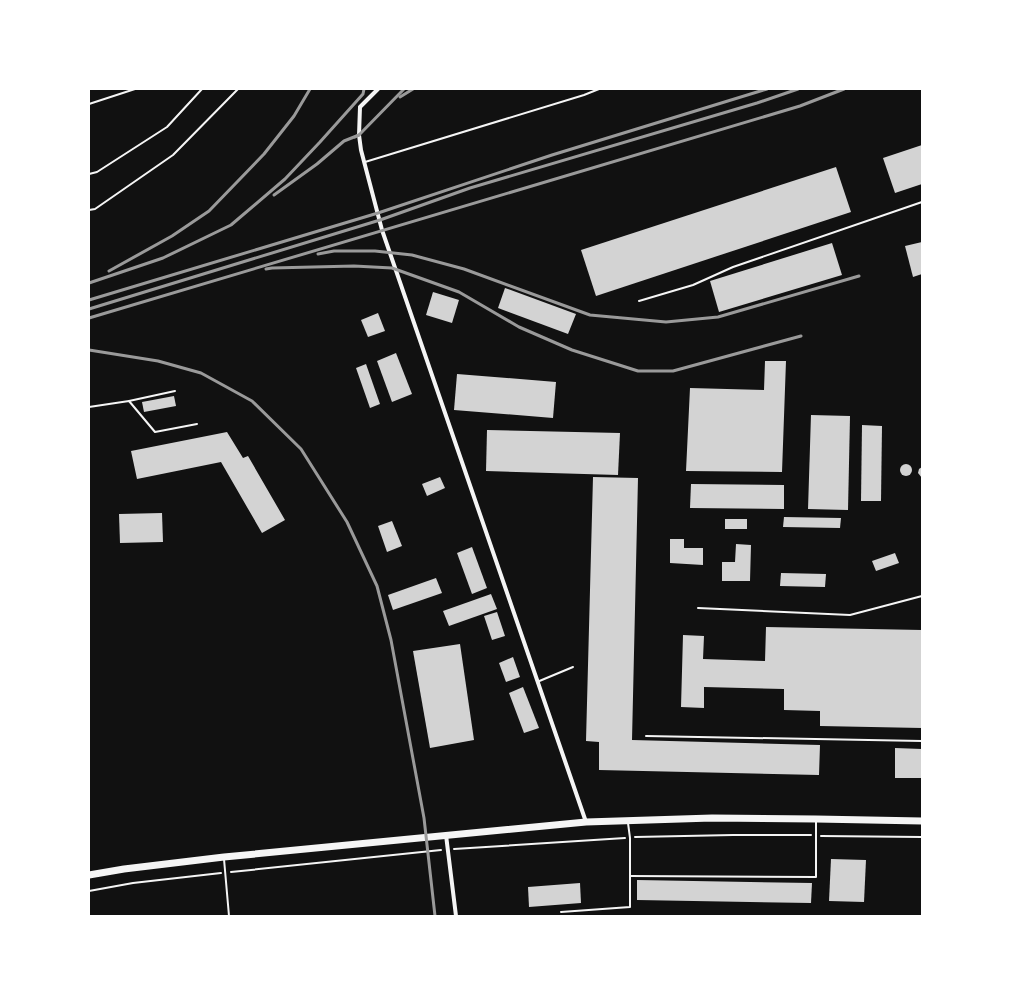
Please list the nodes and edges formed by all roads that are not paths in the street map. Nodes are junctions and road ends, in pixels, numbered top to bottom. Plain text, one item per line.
1 (135, 89) edge
2 (202, 89) edge
3 (238, 89) edge
4 (378, 89) edge
5 (599, 89) edge
6 (89, 104) edge
7 (365, 162) junction
8 (89, 174) edge
9 (922, 202) edge
10 (89, 210) edge
11 (639, 301) dead end
12 (175, 391) dead end
13 (129, 400) junction
14 (89, 407) edge
15 (197, 424) dead end
16 (922, 596) edge
17 (698, 608) dead end
18 (573, 667) dead end
19 (537, 682) junction
20 (646, 736) dead end
21 (922, 741) edge
22 (816, 819) junction
23 (628, 820) junction
24 (922, 821) edge
25 (586, 822) junction
26 (446, 835) junction
27 (224, 857) junction
28 (89, 875) edge
29 (630, 876) junction
30 (561, 912) dead end
31 (229, 916) edge
32 (456, 916) edge

1 - 6 lane
2 - 8 lane
3 - 10 lane
4 - 7 street
5 - 7 lane
7 - 19 street
9 - 11 lane
12 - 13 lane
13 - 14 lane
13 - 15 lane
16 - 17 lane
18 - 19 lane
19 - 25 street
20 - 21 lane
22 - 23 main road
22 - 24 main road
22 - 29 lane
23 - 25 main road
23 - 29 lane
25 - 26 main road
26 - 27 main road
26 - 32 street
27 - 28 main road
27 - 31 lane
29 - 30 lane

